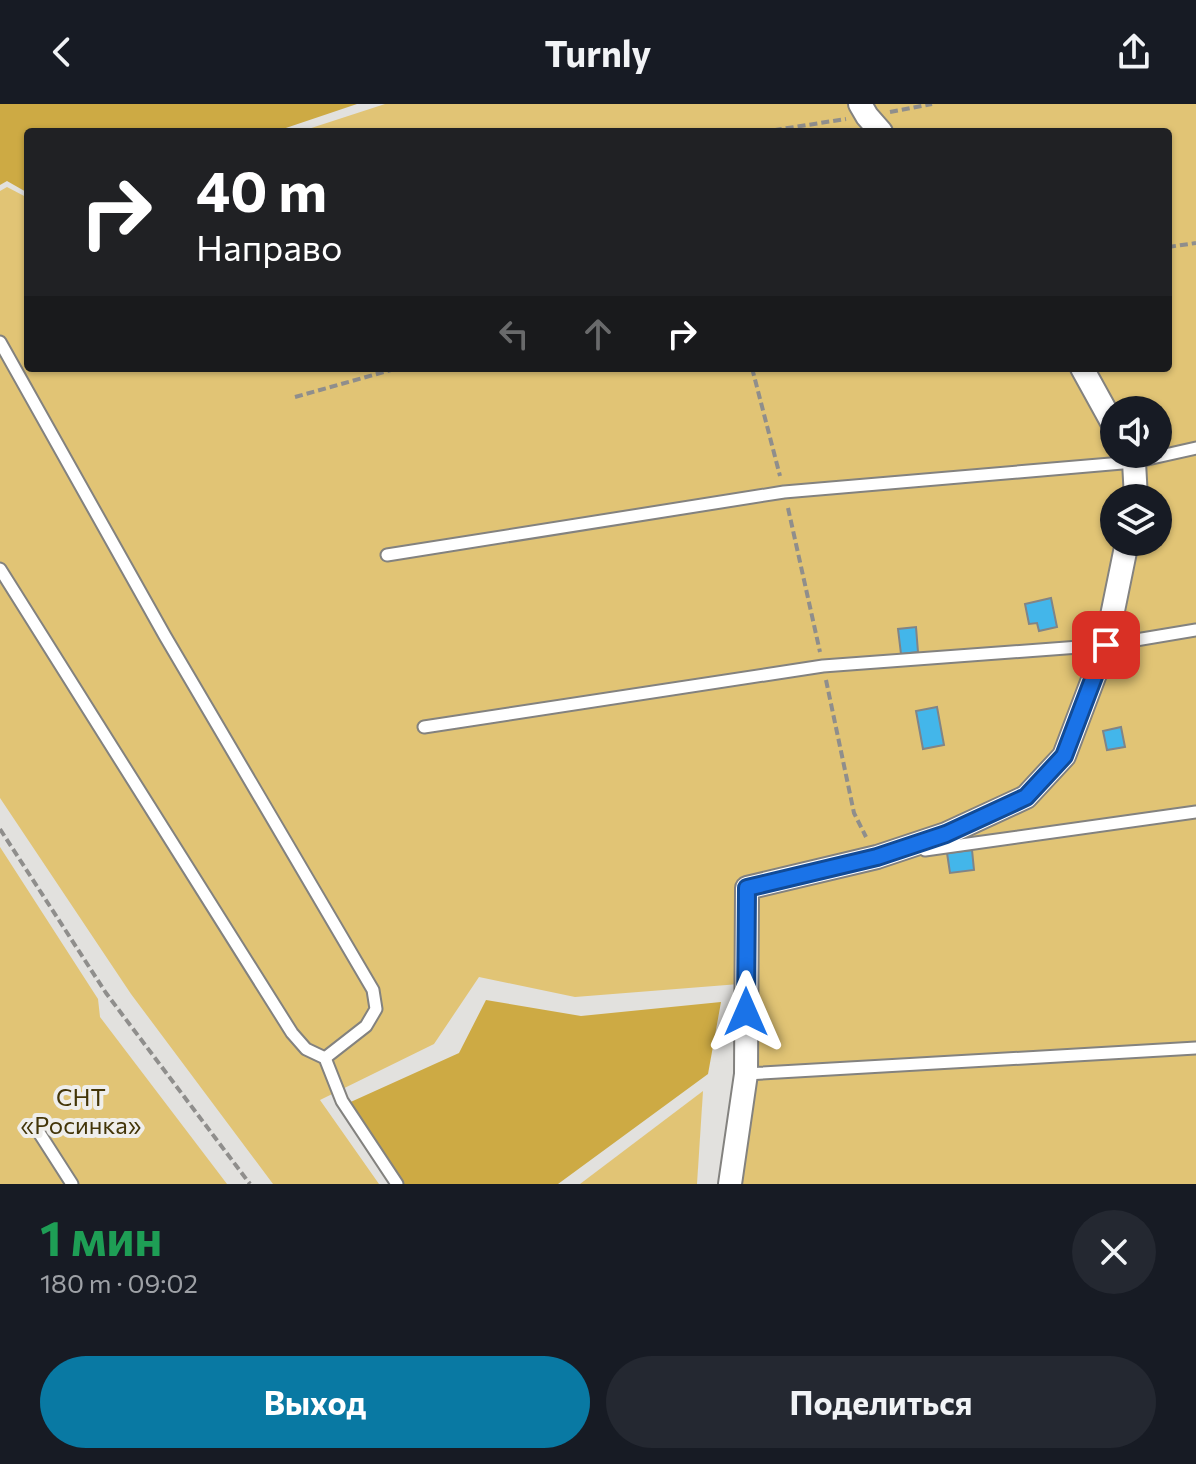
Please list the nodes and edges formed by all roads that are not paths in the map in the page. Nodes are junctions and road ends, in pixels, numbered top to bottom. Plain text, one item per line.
1 (860, 104) edge
2 (878, 128) edge
3 (0, 342) edge
4 (1084, 372) edge
5 (1100, 401) edge
6 (1196, 448) edge
7 (1172, 452) edge
8 (1100, 461) edge
9 (387, 555) dead end
10 (1124, 556) edge
11 (0, 569) edge
12 (1196, 630) edge
13 (1106, 645) junction
14 (424, 727) dead end
15 (1196, 812) edge
16 (877, 857) junction
17 (1196, 1048) edge
18 (325, 1058) junction
19 (746, 1074) junction
20 (38, 1131) dead end
21 (72, 1184) edge
22 (397, 1184) edge
23 (730, 1184) edge

1 - 2 street
3 - 18 lane
4 - 5 street
6 - 7 lane
8 - 9 lane
10 - 13 street
11 - 18 lane
12 - 13 lane
13 - 14 lane
13 - 16 street
15 - 16 lane
16 - 19 street
17 - 19 lane
18 - 22 lane
19 - 23 street
20 - 21 lane

